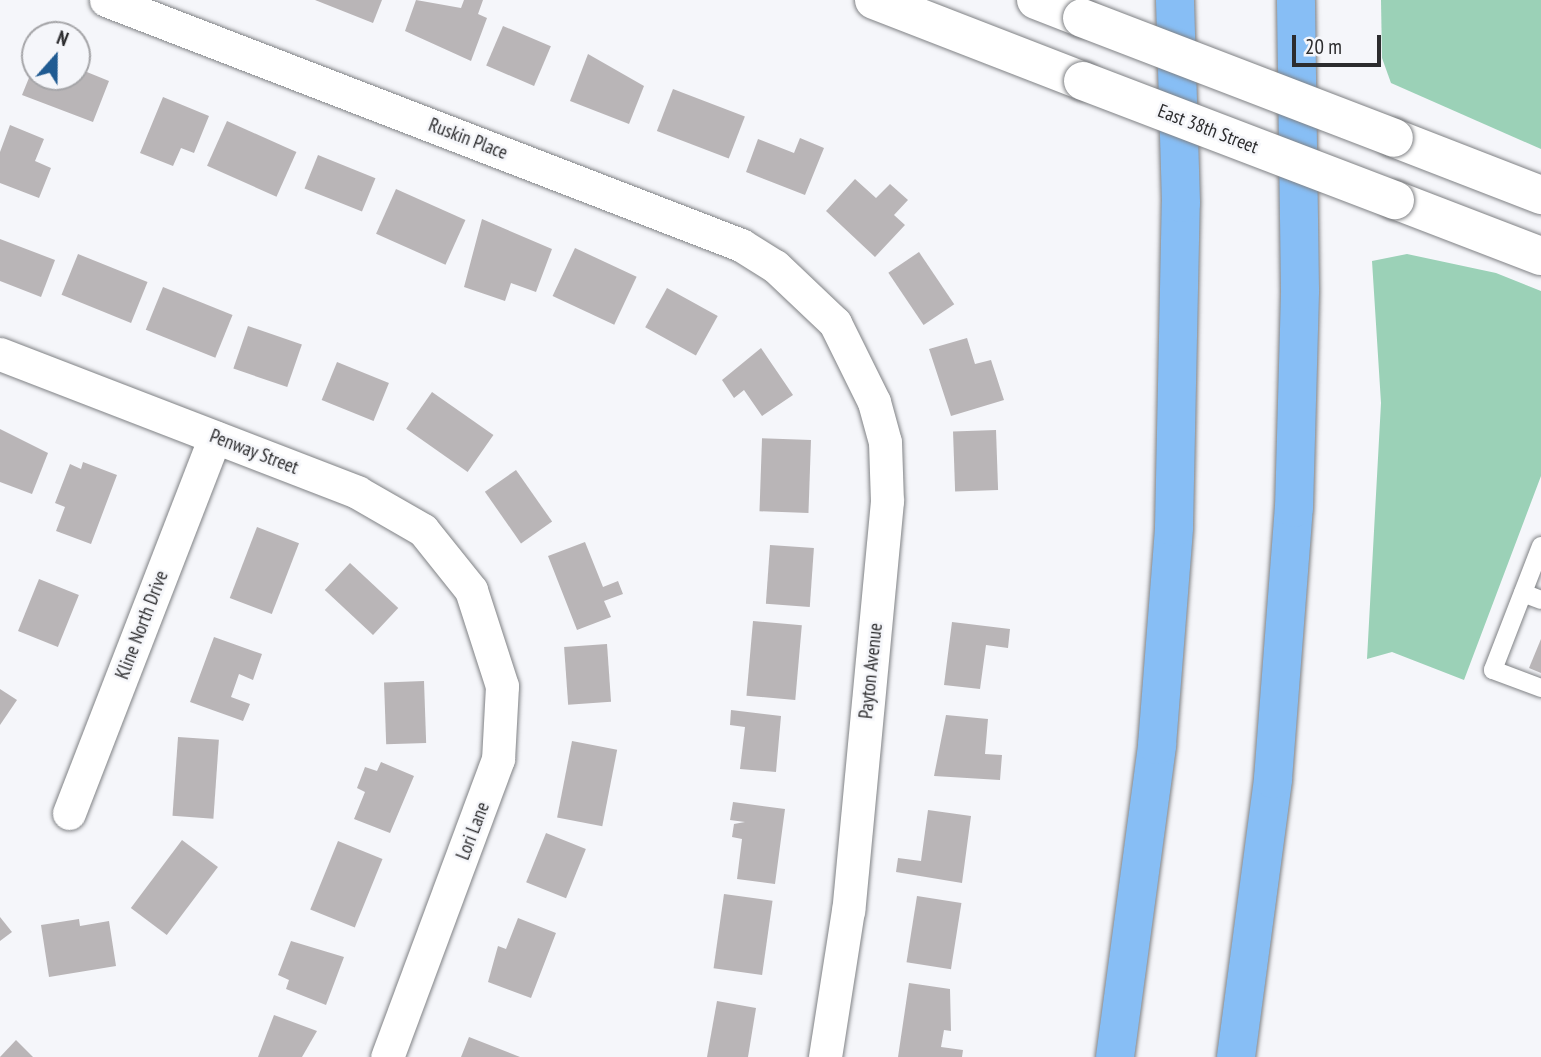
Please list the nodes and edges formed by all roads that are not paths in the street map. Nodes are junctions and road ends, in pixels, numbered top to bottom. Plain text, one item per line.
1 (106, 0) edge
2 (874, 0) edge
3 (1036, 0) edge
4 (1175, 0) edge
5 (1296, 0) edge
6 (1541, 195) edge
7 (1541, 256) edge
8 (816, 302) joint
9 (0, 354) edge
10 (215, 437) junction
11 (1541, 546) edge
12 (1523, 593) junction
13 (475, 598) joint
14 (1541, 600) edge
15 (1541, 688) edge
16 (69, 813) dead end
17 (387, 1057) edge
18 (825, 1057) edge
19 (1115, 1057) edge
20 (1236, 1057) edge

1 - 8 street, Ruskin Place
2 - 7 main road, East 38th Street, bridge
3 - 6 main road, bridge
4 - 19 highway
5 - 20 highway
8 - 18 street, Payton Avenue
9 - 10 street, Penway Street
10 - 13 street, Penway Street
10 - 16 street, Kline North Drive
11 - 12 lane
12 - 14 lane
12 - 15 lane
13 - 17 street, Lori Lane

